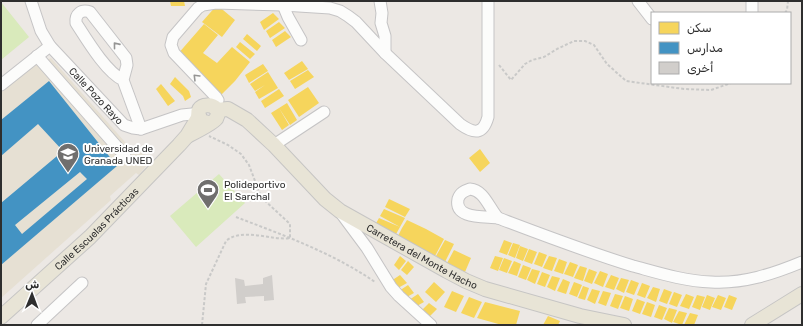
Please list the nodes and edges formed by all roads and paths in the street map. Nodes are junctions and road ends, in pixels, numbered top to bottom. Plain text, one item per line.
1 (31, 1) edge
2 (380, 1) edge
3 (488, 1) edge
4 (638, 1) edge
5 (752, 1) edge
6 (788, 1) edge
7 (255, 3) edge
8 (280, 3) edge
9 (305, 4) edge
10 (339, 6) edge
11 (752, 12) edge
12 (786, 12) edge
13 (651, 19) edge
14 (302, 40) dead end
15 (50, 46) junction
16 (488, 52) junction
17 (385, 53) junction
18 (37, 56) junction
19 (124, 80) junction
20 (728, 84) edge
21 (1, 85) edge
22 (324, 112) dead end
23 (208, 117) junction
24 (141, 129) junction
25 (274, 145) junction
26 (125, 156) dead end
27 (340, 211) junction
28 (236, 217) dead end
29 (498, 218) dead end
30 (290, 238) junction
31 (802, 262) edge
32 (82, 283) dead end
33 (378, 284) dead end
34 (802, 294) edge
35 (1, 317) edge
36 (37, 325) edge
37 (202, 325) edge
38 (431, 325) edge
39 (624, 325) edge
40 (752, 325) edge

1 - 15 street, Calle Pozo Rayo
2 - 17 street
3 - 16 street
4 - 13 street
5 - 11 street
6 - 12 path
7 - 8 street
23 -> 7 street
8 - 9 street
8 - 14 street
9 - 10 street
10 - 17 street
15 - 18 street
15 - 24 street, Calle Pozo Rayo
16 - 17 street
16 - 20 path
18 - 21 street
18 - 26 street
19 -> 19 street
19 - 24 street
22 - 25 street
23 - 24 street
23 - 25 main road, Carretera del Monte Hacho
23 - 30 path
23 - 35 main road, Calle Escuelas Prácticas
25 - 27 main road, Carretera del Monte Hacho
27 - 38 street
27 - 39 main road, Carretera del Monte Hacho
28 - 30 path
29 - 31 street
30 - 33 path
30 - 37 path
32 - 36 street
34 - 40 main road

